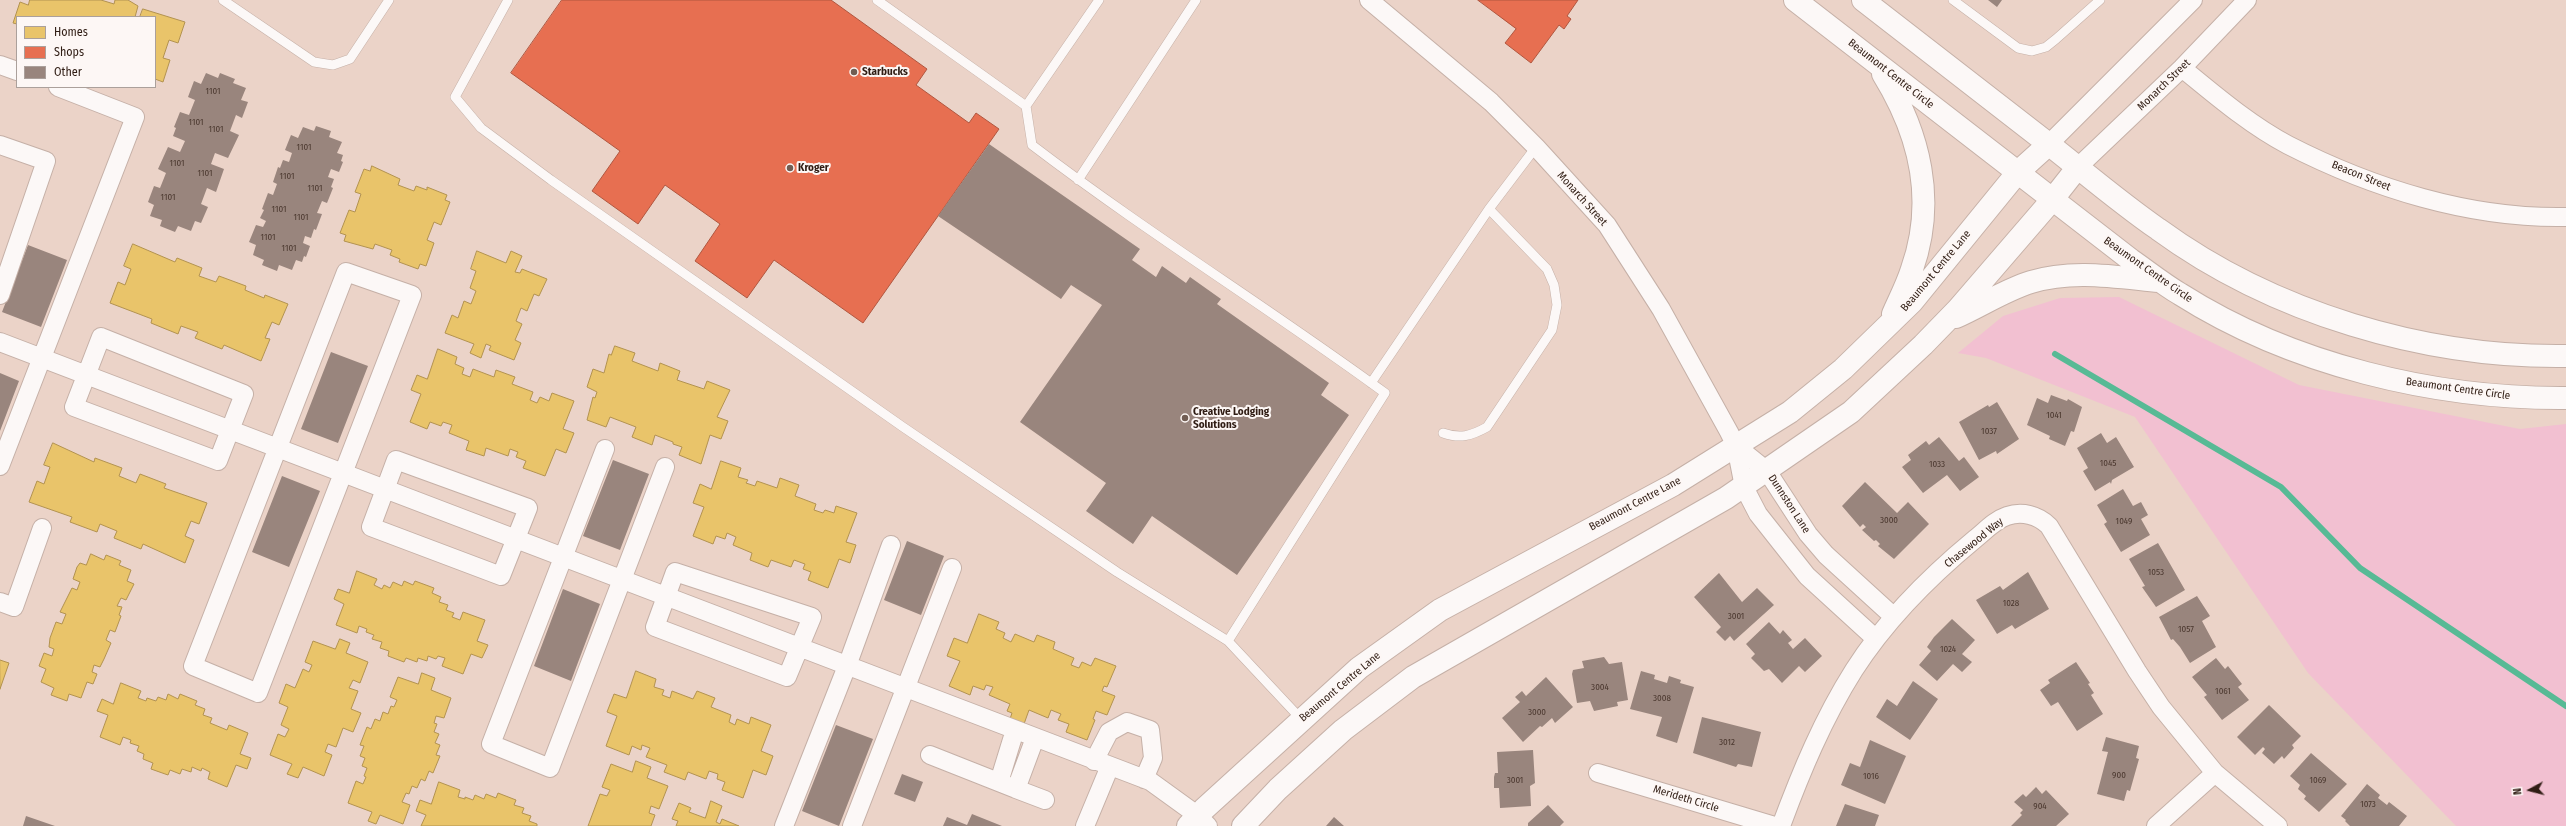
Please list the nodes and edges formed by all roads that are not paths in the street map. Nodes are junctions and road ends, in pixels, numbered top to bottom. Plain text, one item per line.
1 (223, 0) edge
2 (389, 0) edge
3 (508, 0) edge
4 (877, 0) edge
5 (1099, 0) edge
6 (1196, 0) edge
7 (1368, 0) edge
8 (1795, 0) edge
9 (1862, 0) edge
10 (1953, 0) edge
11 (2100, 0) edge
12 (2193, 0) edge
13 (2246, 0) edge
14 (1876, 62) junction
15 (0, 64) edge
16 (2182, 68) junction
17 (16, 71) edge
18 (61, 88) edge
19 (1026, 106) junction
20 (2048, 144) junction
21 (0, 145) edge
22 (1536, 147) junction
23 (2078, 167) junction
24 (2018, 172) junction
25 (1078, 180) junction
26 (2052, 200) junction
27 (1489, 209) junction
28 (2566, 217) edge
29 (2161, 281) junction
30 (0, 294) edge
31 (1944, 323) junction
32 (1888, 325) junction
33 (0, 342) edge
34 (2566, 356) edge
35 (43, 359) junction
36 (87, 374) junction
37 (1371, 383) junction
38 (2566, 398) edge
39 (231, 429) junction
40 (1443, 433) dead end
41 (1736, 446) junction
42 (277, 448) junction
43 (605, 449) dead end
44 (0, 466) edge
45 (665, 467) dead end
46 (1767, 471) junction
47 (342, 473) junction
48 (1744, 487) junction
49 (386, 489) junction
50 (42, 528) dead end
51 (516, 538) junction
52 (891, 545) dead end
53 (562, 556) junction
54 (952, 568) dead end
55 (621, 579) junction
56 (666, 596) junction
57 (0, 602) edge
58 (1894, 617) junction
59 (1876, 639) junction
60 (1228, 641) junction
61 (800, 648) junction
62 (847, 666) junction
63 (904, 688) junction
64 (1300, 719) junction
65 (1015, 730) junction
66 (1035, 738) junction
67 (930, 755) dead end
68 (1102, 763) junction
69 (1598, 773) dead end
70 (2215, 773) junction
71 (1144, 779) junction
72 (999, 782) junction
73 (1016, 789) junction
74 (1045, 800) dead end
75 (1198, 822) edge
76 (784, 826) edge
77 (852, 826) edge
78 (1085, 826) edge
79 (1243, 826) edge
80 (1775, 826) edge
81 (1780, 826) edge
82 (2156, 826) edge
83 (2278, 826) edge

1 - 2 lane
3 - 60 lane
4 - 19 lane
5 - 19 lane
6 - 25 lane
7 - 22 street, Monarch Street
8 - 14 street, Beaumont Centre Circle
9 - 20 street
10 - 11 lane
12 - 20 street
13 - 16 street, Monarch Street
14 - 24 street, Beaumont Centre Circle
14 - 32 street
15 - 17 street
16 - 23 street, Monarch Street
16 - 28 street, Beacon Street
18 - 35 street
19 - 25 lane
20 - 23 street
20 - 24 street, Beaumont Centre Lane
21 - 30 street
22 - 27 lane
22 - 41 street, Monarch Street
23 - 26 street
23 - 34 street
24 - 26 street, Beaumont Centre Circle
24 - 32 street, Beaumont Centre Lane
25 - 37 lane
26 - 29 street, Beaumont Centre Circle
26 - 31 street
27 - 37 lane
27 - 40 lane
29 - 31 street
29 - 38 street, Beaumont Centre Circle
31 - 46 street
32 - 41 street, Beaumont Centre Lane
33 - 35 street
35 - 36 street
35 - 44 street
36 - 39 street
36 - 39 street
36 - 39 street
37 - 60 lane
39 - 42 street
41 - 46 street, Dunnston Lane
41 - 48 street
41 - 64 street, Beaumont Centre Lane
42 - 47 street
42 - 47 street
42 - 47 street
43 - 53 street
45 - 55 street
46 - 48 street
46 - 58 street, Dunnston Lane
47 - 49 street
48 - 59 street
48 - 79 street
49 - 51 street
49 - 51 street
49 - 51 street
50 - 57 street
51 - 53 street
52 - 62 street
53 - 55 street
53 - 55 street
54 - 63 street
55 - 56 street
56 - 61 street
56 - 61 street
56 - 61 street
58 - 59 street, Chasewood Way
58 - 70 street, Chasewood Way
59 - 81 street, Chasewood Way
60 - 64 lane
61 - 62 street
62 - 63 street
62 - 76 street
63 - 65 street
63 - 77 street
64 - 75 street, Beaumont Centre Lane
65 - 66 street
65 - 72 street
66 - 68 street
66 - 73 street
67 - 72 street
68 - 71 street
68 - 71 street
68 - 78 street
69 - 80 street, Merideth Circle
70 - 82 street
70 - 83 street, Chasewood Way
71 - 75 street
72 - 73 street
73 - 74 street

